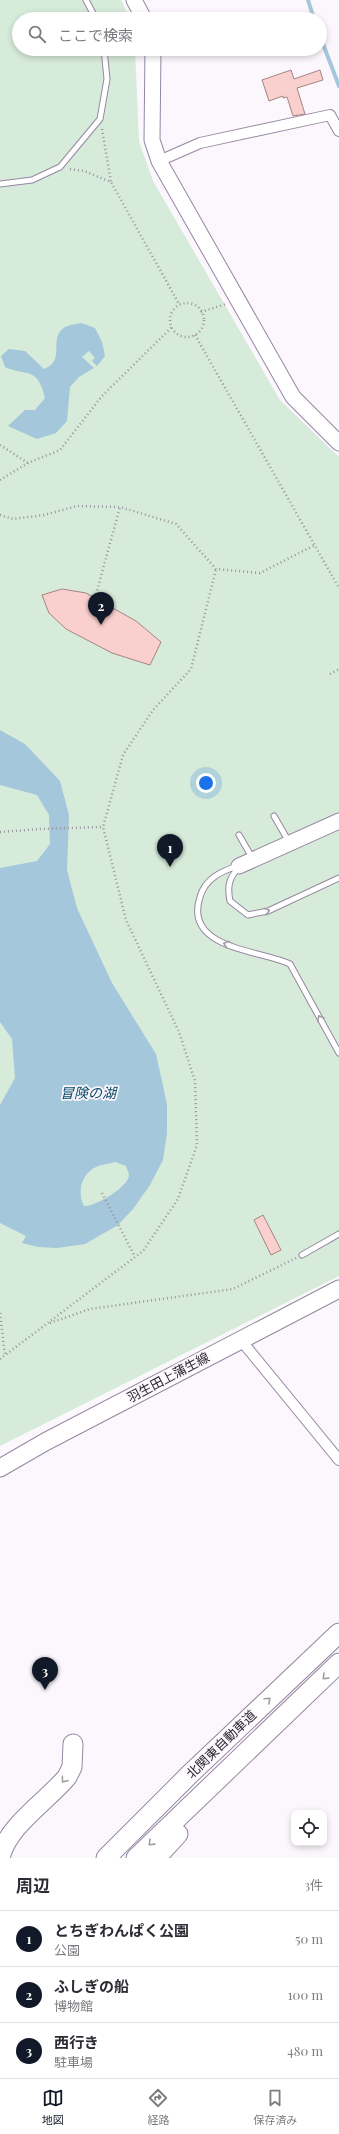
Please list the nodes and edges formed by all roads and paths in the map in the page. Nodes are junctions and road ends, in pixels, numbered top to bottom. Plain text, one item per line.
1 (86, 0) edge
2 (134, 0) edge
3 (92, 12) edge
4 (140, 12) edge
5 (105, 56) edge
6 (153, 56) edge
7 (100, 119) junction
8 (339, 131) edge
9 (160, 161) junction
10 (60, 167) junction
11 (111, 182) junction
12 (0, 184) edge
13 (237, 301) junction
14 (179, 304) junction
15 (201, 312) junction
16 (172, 327) junction
17 (195, 335) junction
18 (339, 444) edge
19 (0, 445) edge
20 (28, 463) junction
21 (0, 480) edge
22 (120, 507) junction
23 (0, 515) edge
24 (315, 544) junction
25 (216, 568) junction
26 (339, 588) edge
27 (95, 598) dead end
28 (339, 669) edge
29 (330, 674) dead end
30 (274, 816) dead end
31 (339, 821) edge
32 (103, 827) junction
33 (0, 832) edge
34 (240, 835) dead end
35 (290, 843) junction
36 (254, 860) junction
37 (239, 866) junction
38 (339, 878) edge
39 (339, 1053) edge
40 (102, 1193) dead end
41 (339, 1234) edge
42 (302, 1255) joint
43 (135, 1257) junction
44 (339, 1289) edge
45 (0, 1313) edge
46 (47, 1324) junction
47 (240, 1339) junction
48 (5, 1356) junction
49 (0, 1359) edge
50 (339, 1460) edge
51 (0, 1468) edge
52 (338, 1633) edge
53 (339, 1663) edge
54 (311, 1690) junction
55 (73, 1744) dead end
56 (188, 1775) junction
57 (0, 1858) edge
58 (91, 1858) edge
59 (106, 1858) edge
60 (136, 1858) edge
61 (156, 1858) edge

1 - 3 lane
2 - 4 street
5 - 7 lane
6 - 9 street
7 - 10 lane
7 - 11 path
8 - 9 street
9 - 13 street
10 - 11 path
10 - 12 lane
11 - 14 path
13 - 15 path
13 - 18 street
14 - 15 path
14 - 16 path
15 - 17 path
16 - 17 path
16 - 20 path
17 - 24 path
19 - 20 path
20 - 21 path
22 - 23 path
22 - 25 path
22 - 27 path
24 - 25 path
24 - 26 path
25 - 32 path
28 - 29 path
30 - 35 lane
31 - 35 street
32 - 33 path
32 - 43 path
34 - 36 lane
35 - 36 street
36 - 37 street
37 -> 38 lane
39 -> 37 lane
40 - 43 path
41 - 42 lane
42 - 46 path
43 - 46 path
44 - 47 main road, 羽生田上蒲生線
45 - 48 path
46 - 48 path
47 - 50 street
47 - 51 main road, 羽生田上蒲生線
48 - 49 path
56 -> 52 highway, 北関東自動車道
53 -> 54 highway, 北関東自動車道
54 -> 60 highway, 北関東自動車道
54 - 61 highway
55 -> 57 highway
56 - 58 highway
56 - 59 highway, 北関東自動車道

